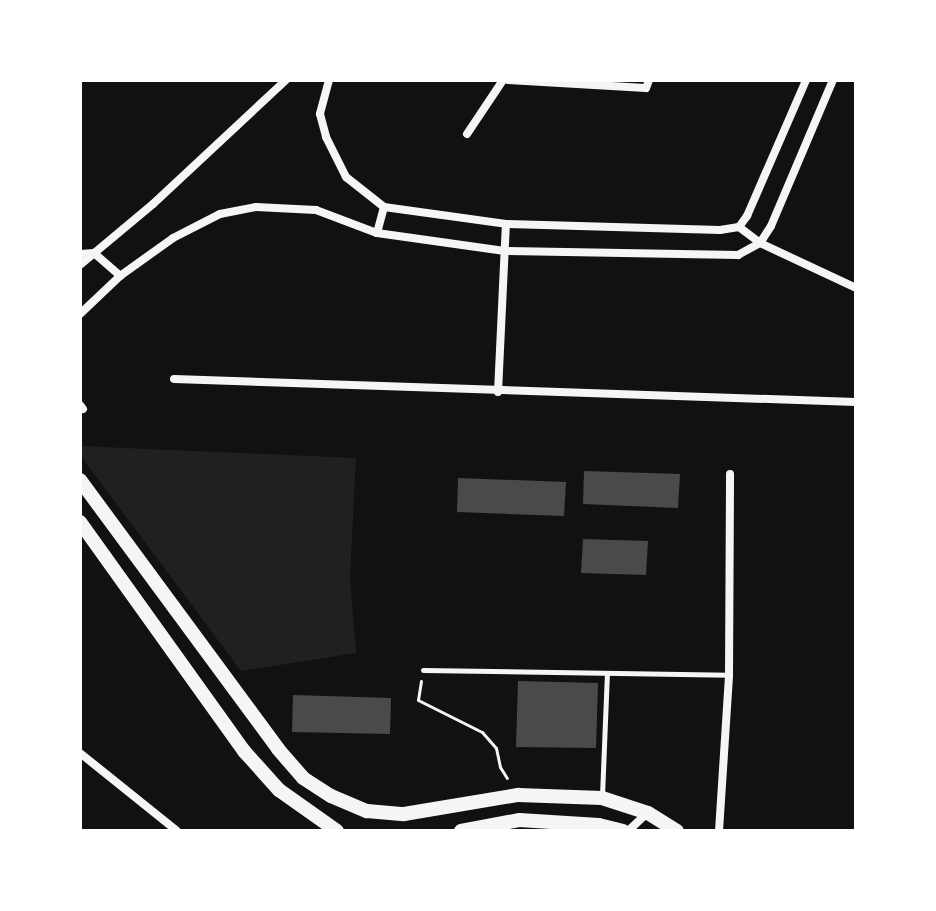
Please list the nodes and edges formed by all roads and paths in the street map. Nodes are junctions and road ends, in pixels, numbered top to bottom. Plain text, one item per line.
1 (286, 80) edge
2 (329, 80) edge
3 (505, 80) edge
4 (649, 80) edge
5 (806, 80) edge
6 (833, 80) edge
7 (467, 134) dead end
8 (384, 207) junction
9 (506, 224) junction
10 (739, 227) junction
11 (377, 233) junction
12 (760, 243) junction
13 (505, 251) junction
14 (94, 253) junction
15 (80, 254) edge
16 (80, 265) edge
17 (120, 276) junction
18 (856, 288) edge
19 (80, 314) edge
20 (174, 379) dead end
21 (498, 392) junction
22 (856, 402) edge
23 (730, 474) dead end
24 (80, 480) edge
25 (80, 522) edge
26 (210, 656) junction
27 (423, 670) joint
28 (188, 671) junction
29 (607, 673) junction
30 (729, 675) junction
31 (80, 753) edge
32 (287, 759) junction
33 (267, 776) junction
34 (518, 795) junction
35 (602, 798) junction
36 (648, 813) junction
37 (519, 820) junction
38 (177, 831) edge
39 (337, 831) edge
40 (461, 831) edge
41 (625, 831) edge
42 (676, 831) edge
43 (719, 831) edge

1 - 14 street
2 - 8 street
3 - 4 street
3 - 7 street
5 - 10 street
6 - 12 street
8 - 9 street
8 - 11 street
9 - 10 street
9 - 13 street
10 - 12 street
11 - 13 street
11 - 17 street
12 - 13 street
12 - 18 street
13 - 21 street
14 - 15 street
14 - 16 street
14 - 17 street
17 - 19 street
20 - 21 street
21 - 22 street
23 - 30 street
24 - 26 street
25 - 28 street
26 - 28 street
26 - 32 street
27 - 29 lane
27 - 34 path
28 - 33 street
29 - 30 lane
29 - 35 lane
30 - 43 street
31 - 38 street
32 - 33 street
32 - 34 street
33 - 39 street
34 - 35 street
34 - 37 street
35 - 36 street
36 - 41 street
36 - 42 street
37 - 40 street
37 - 41 street

